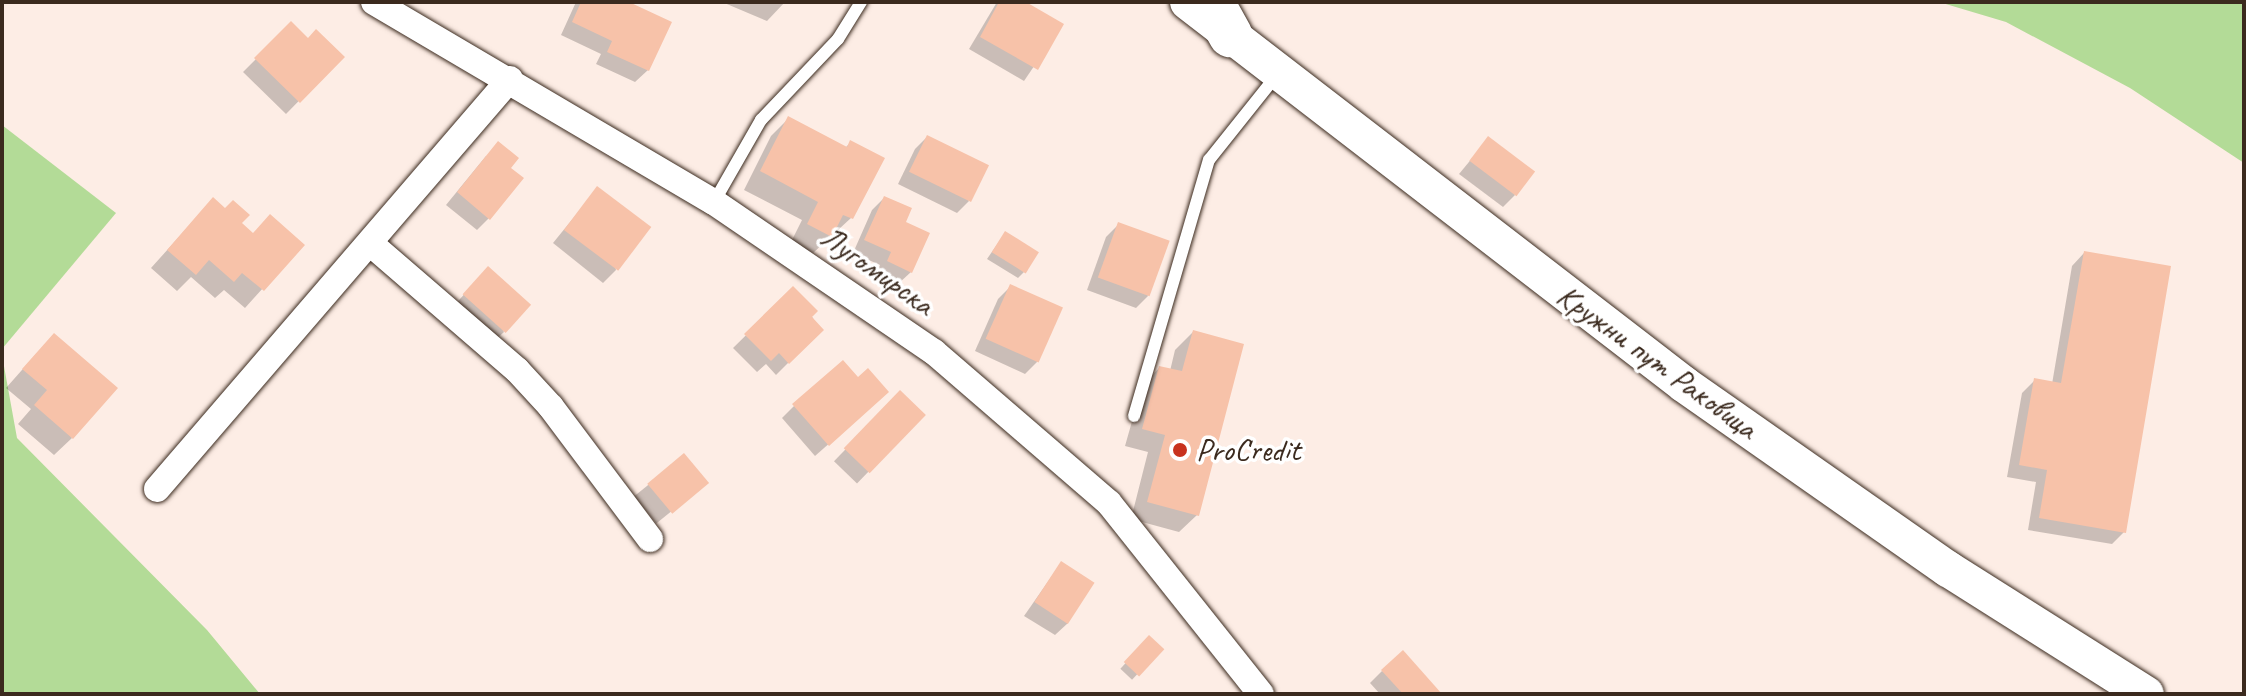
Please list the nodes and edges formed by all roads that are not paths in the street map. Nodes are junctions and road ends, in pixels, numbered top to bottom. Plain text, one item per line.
1 (374, 2) edge
2 (861, 2) edge
3 (1188, 2) edge
4 (1221, 19) edge
5 (1278, 73) junction
6 (510, 79) junction
7 (714, 202) junction
8 (371, 244) junction
9 (1134, 416) dead end
10 (157, 489) dead end
11 (650, 539) dead end
12 (1261, 694) edge
13 (2146, 694) edge

1 - 6 street, Лугомирска
2 - 7 lane
3 - 4 main road, Кружни пут Раковица
4 - 5 main road, Кружни пут Раковица
5 - 9 lane
5 - 13 main road, Кружни пут Раковица
6 - 7 street, Лугомирска
6 - 8 street
7 - 12 street, Лугомирска
8 - 10 street
8 - 11 street

